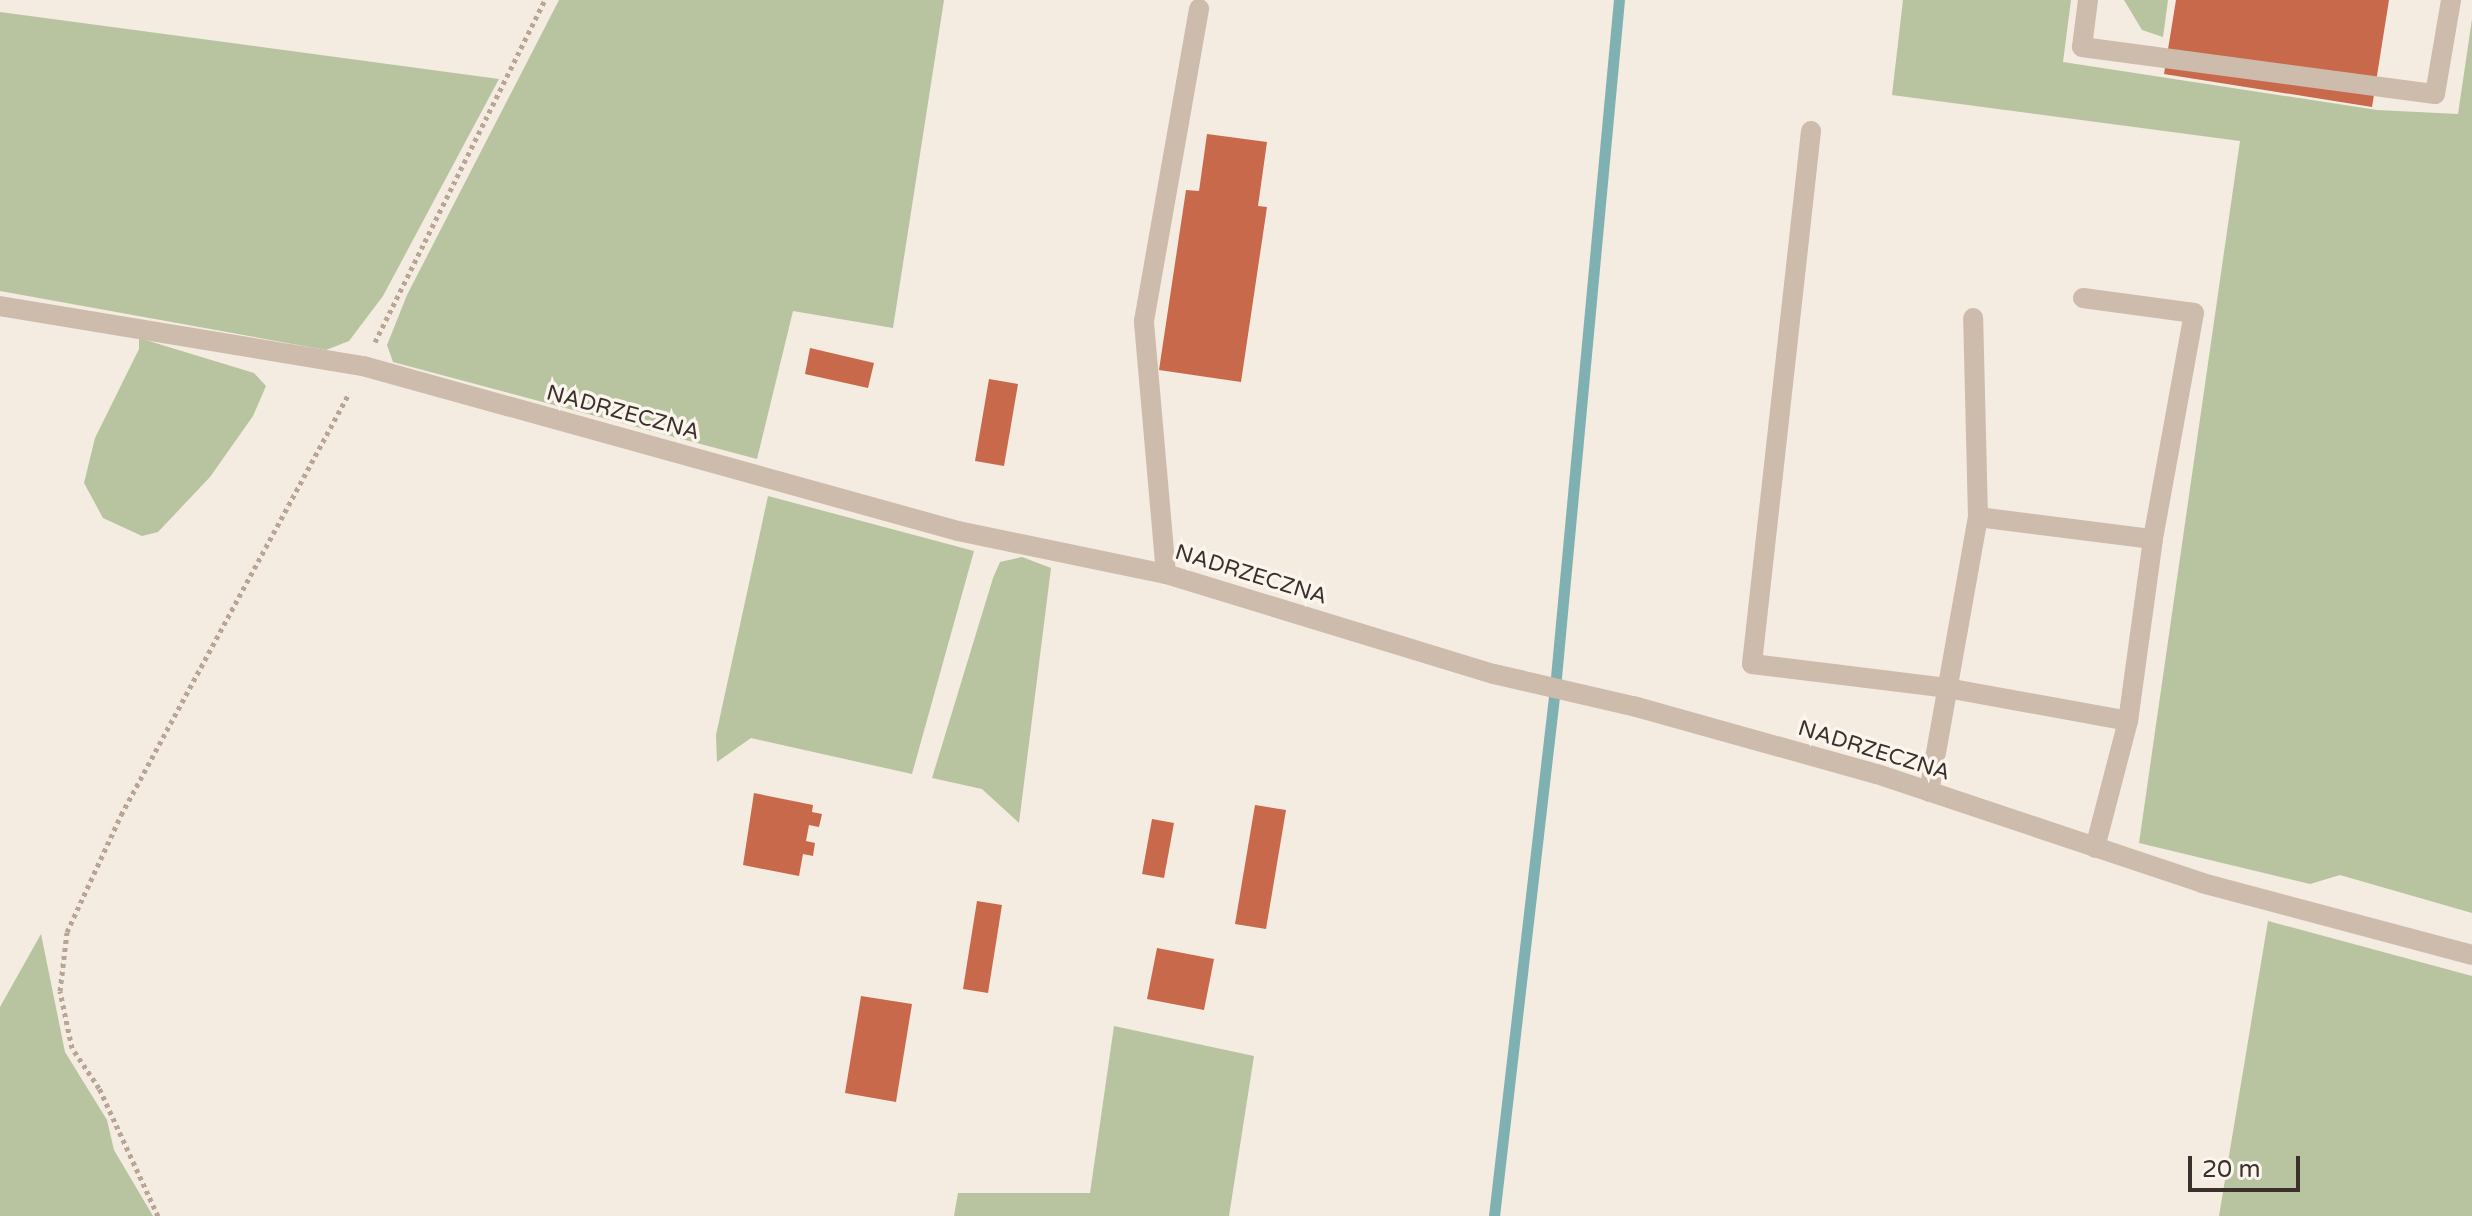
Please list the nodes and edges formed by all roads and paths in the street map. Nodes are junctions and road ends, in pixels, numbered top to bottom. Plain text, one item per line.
1 (545, 0) edge
2 (2088, 0) edge
3 (2451, 0) edge
4 (1199, 9) dead end
5 (1811, 131) dead end
6 (2083, 298) dead end
7 (0, 306) edge
8 (1973, 318) dead end
9 (363, 366) junction
10 (1978, 517) junction
11 (2153, 539) junction
12 (1166, 574) junction
13 (1947, 688) junction
14 (2128, 721) junction
15 (1929, 792) junction
16 (2095, 848) junction
17 (2472, 955) edge
18 (158, 1216) edge

1 - 9 path
2 - 3 street
4 - 12 street
5 - 13 street
6 - 11 street
7 - 9 street, NADRZECZNA
8 - 10 street
9 - 12 street, NADRZECZNA
9 - 18 path
10 - 11 street
10 - 13 street
11 - 14 street
12 - 15 street, NADRZECZNA
13 - 14 street
13 - 15 street
14 - 16 street
15 - 16 street, NADRZECZNA
16 - 17 street, NADRZECZNA

